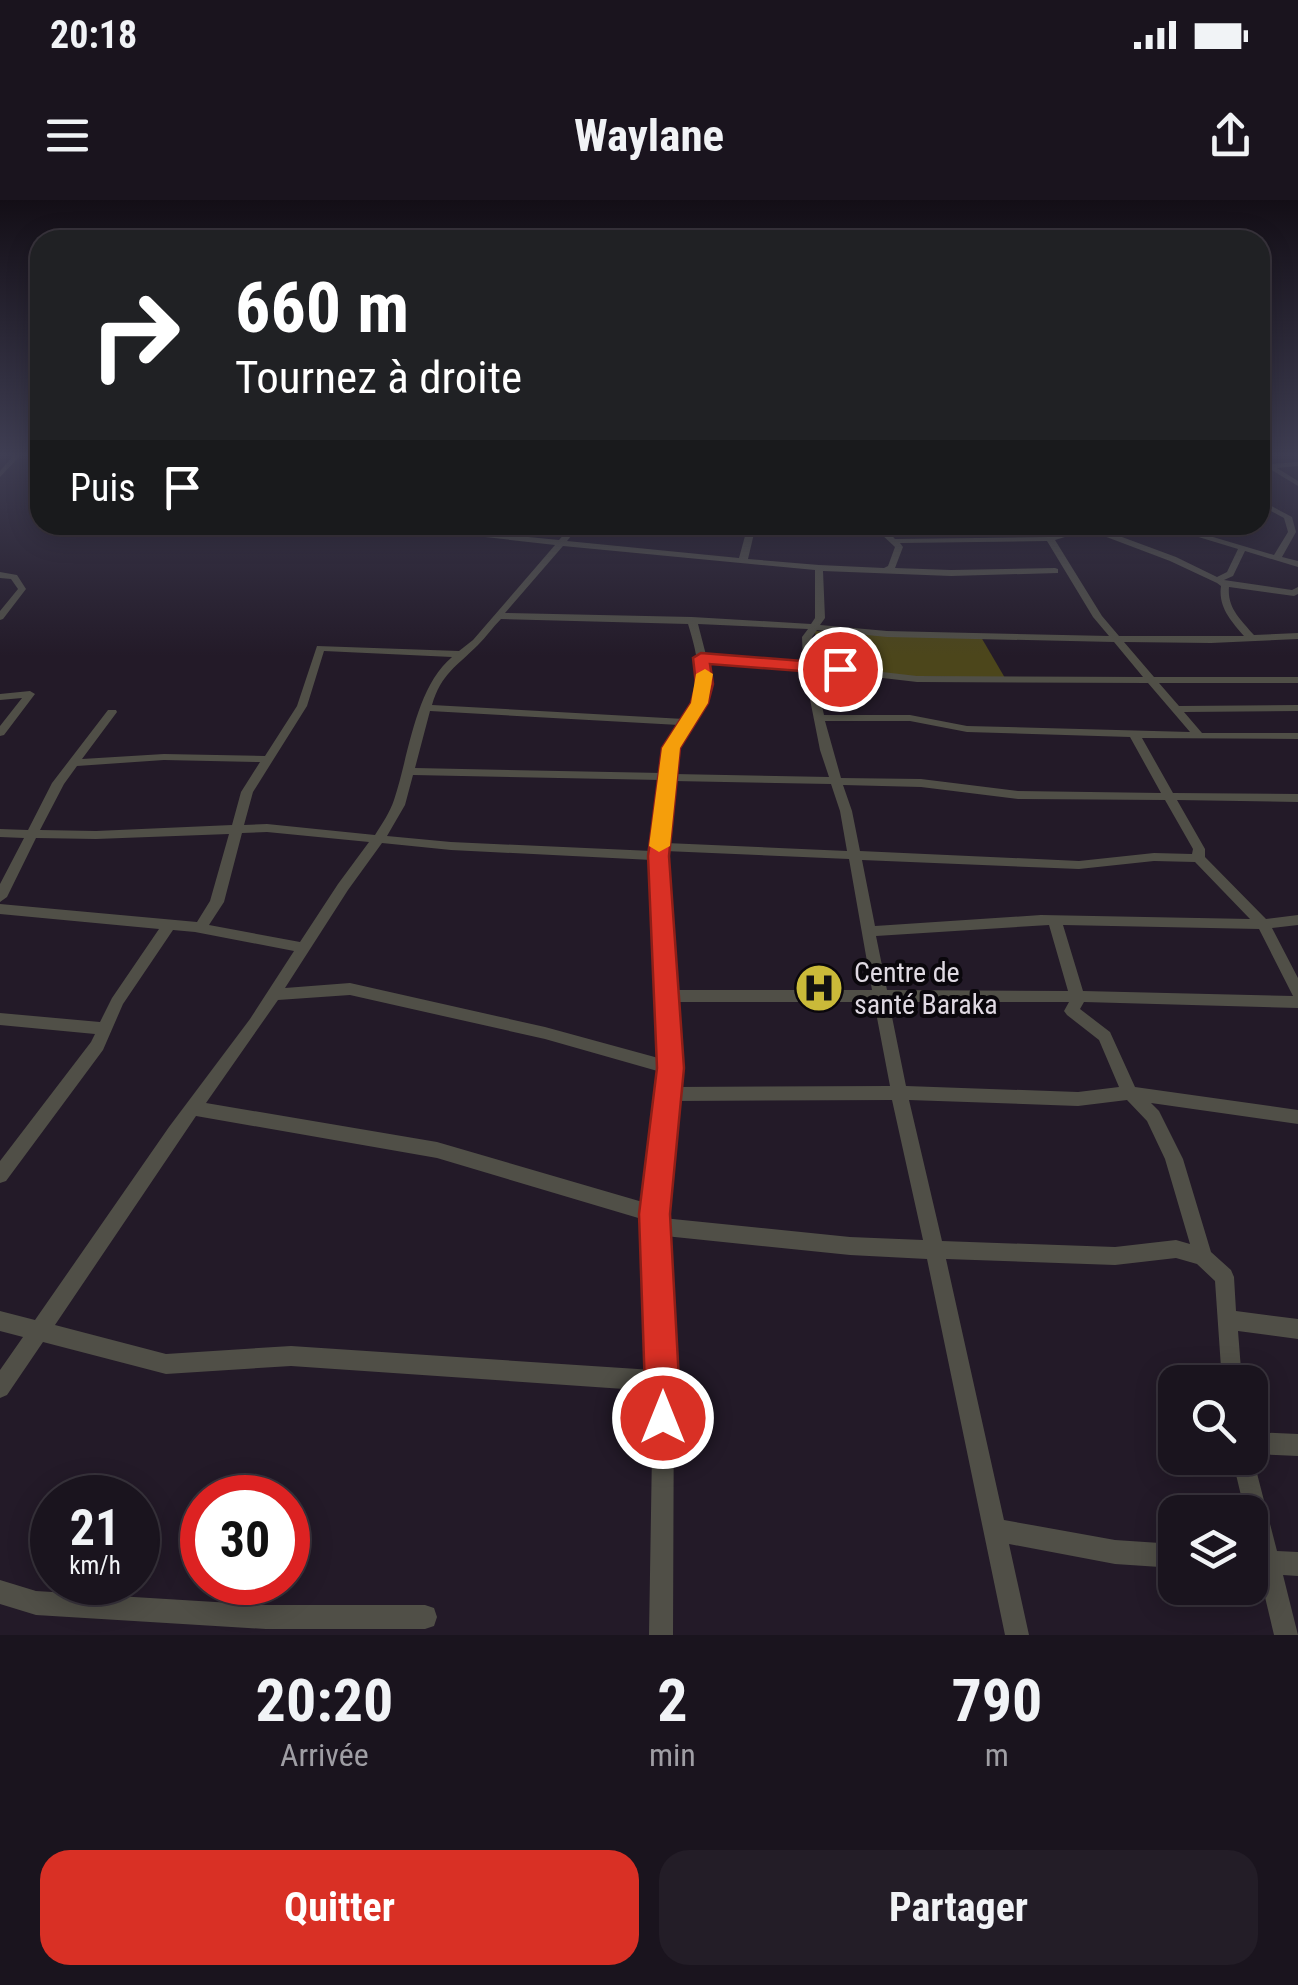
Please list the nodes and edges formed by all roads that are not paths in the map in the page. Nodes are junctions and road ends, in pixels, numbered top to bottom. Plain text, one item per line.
1 (1293, 522) edge
2 (486, 535) edge
3 (568, 535) edge
4 (705, 535) edge
5 (749, 535) edge
6 (888, 535) edge
7 (1063, 535) edge
8 (1108, 535) edge
9 (1195, 535) edge
10 (1210, 535) edge
11 (1205, 538) junction
12 (1050, 539) junction
13 (896, 541) junction
14 (562, 543) junction
15 (1242, 550) junction
16 (694, 557) junction
17 (1276, 559) junction
18 (743, 560) junction
19 (1298, 564) edge
20 (819, 568) junction
21 (884, 571) junction
22 (1055, 571) dead end
23 (0, 575) edge
24 (1222, 582) junction
25 (1298, 590) edge
26 (0, 616) edge
27 (498, 616) junction
28 (692, 620) junction
29 (812, 626) junction
30 (1250, 636) junction
31 (1298, 636) edge
32 (1117, 638) junction
33 (458, 654) junction
34 (701, 658) junction
35 (808, 666) junction
36 (1149, 679) junction
37 (1298, 680) edge
38 (0, 697) edge
39 (425, 708) junction
40 (1298, 708) edge
41 (1175, 709) junction
42 (112, 712) dead end
43 (820, 718) junction
44 (687, 722) junction
45 (0, 733) edge
46 (1134, 734) junction
47 (1199, 736) junction
48 (1298, 736) edge
49 (270, 759) junction
50 (73, 763) junction
51 (408, 771) junction
52 (669, 778) junction
53 (836, 782) junction
54 (1170, 796) junction
55 (1298, 798) edge
56 (240, 830) junction
57 (0, 834) edge
58 (33, 834) junction
59 (375, 840) junction
60 (659, 852) junction
61 (856, 856) junction
62 (1198, 858) junction
63 (0, 897) edge
64 (0, 909) edge
65 (1054, 920) junction
66 (1298, 920) edge
67 (1263, 924) junction
68 (169, 925) junction
69 (200, 928) junction
70 (871, 931) junction
71 (304, 948) junction
72 (1298, 992) edge
73 (273, 995) junction
74 (669, 996) junction
75 (881, 997) junction
76 (1078, 999) junction
77 (1298, 1002) edge
78 (0, 1019) edge
79 (104, 1029) junction
80 (670, 1068) junction
81 (1130, 1092) junction
82 (899, 1093) junction
83 (670, 1094) junction
84 (192, 1108) junction
85 (1298, 1117) edge
86 (7, 1157) edge
87 (0, 1176) edge
88 (655, 1220) junction
89 (935, 1250) junction
90 (1203, 1257) junction
91 (0, 1320) edge
92 (1227, 1320) junction
93 (1298, 1329) edge
94 (40, 1330) junction
95 (1231, 1365) edge
96 (664, 1381) junction
97 (0, 1388) edge
98 (1268, 1444) edge
99 (1298, 1445) edge
100 (996, 1530) junction
101 (1158, 1555) edge
102 (1268, 1562) edge
103 (1298, 1564) edge
104 (1268, 1584) edge
105 (0, 1592) edge
106 (425, 1617) dead end
107 (661, 1635) edge
108 (1017, 1635) edge
109 (1286, 1635) edge

1 - 17 street
2 - 14 street
3 - 14 street
4 - 16 street
5 - 18 street
6 - 13 street
7 - 12 street
8 - 24 street
9 - 11 street
10 - 11 street
11 - 15 street
12 - 13 street
12 - 32 street
13 - 21 street
14 - 16 street
14 - 27 street
15 - 17 street
15 - 24 street
16 - 18 street
17 - 19 street
18 - 20 street
20 - 21 street
20 - 29 street
21 - 22 street
23 - 26 street
24 - 25 street
24 - 30 street
27 - 28 street
27 - 33 street
28 - 29 street
28 - 34 street
29 - 32 street
29 - 35 street
30 - 31 street
30 - 32 street
32 - 36 street
33 - 39 street
33 - 49 street
34 - 35 street
34 - 44 street
35 - 36 street
35 - 43 street
36 - 37 street
36 - 41 street
38 - 45 street
39 - 44 street
39 - 51 street
40 - 41 street
41 - 47 street
42 - 50 street
43 - 46 street
43 - 53 street
44 - 52 street
46 - 47 street
46 - 54 street
47 - 48 street
49 - 50 street
49 - 56 street
50 - 58 street
51 - 52 street
51 - 59 street
52 - 53 street
52 - 60 street
53 - 54 street
53 - 61 street
54 - 55 street
54 - 62 street
56 - 58 street
56 - 59 street
56 - 69 street
57 - 58 street
58 - 63 street
59 - 60 street
59 - 71 street
60 - 61 street
60 - 74 street
61 - 62 street
61 - 70 street
62 - 67 street
64 - 68 street
65 - 67 street
65 - 70 street
65 - 76 street
66 - 67 street
67 - 72 street
68 - 69 street
68 - 79 street
69 - 71 street
70 - 75 street
71 - 73 street
73 - 80 street
73 - 84 street
74 - 75 street
74 - 80 street
75 - 76 street
75 - 82 street
76 - 77 street
76 - 81 street
78 - 79 street
79 - 86 street
80 - 83 street
81 - 82 street
81 - 85 street
81 - 90 street
82 - 83 street
82 - 89 street
83 - 88 street
84 - 88 street
84 - 94 street
86 - 87 street
88 - 89 street
88 - 96 street
89 - 90 street
89 - 100 street
90 - 92 street
91 - 94 street
92 - 93 street
92 - 95 street
94 - 96 street
94 - 97 street
96 - 107 street
98 - 99 street
100 - 101 street
100 - 108 street
102 - 103 street
104 - 109 street
105 - 106 street

